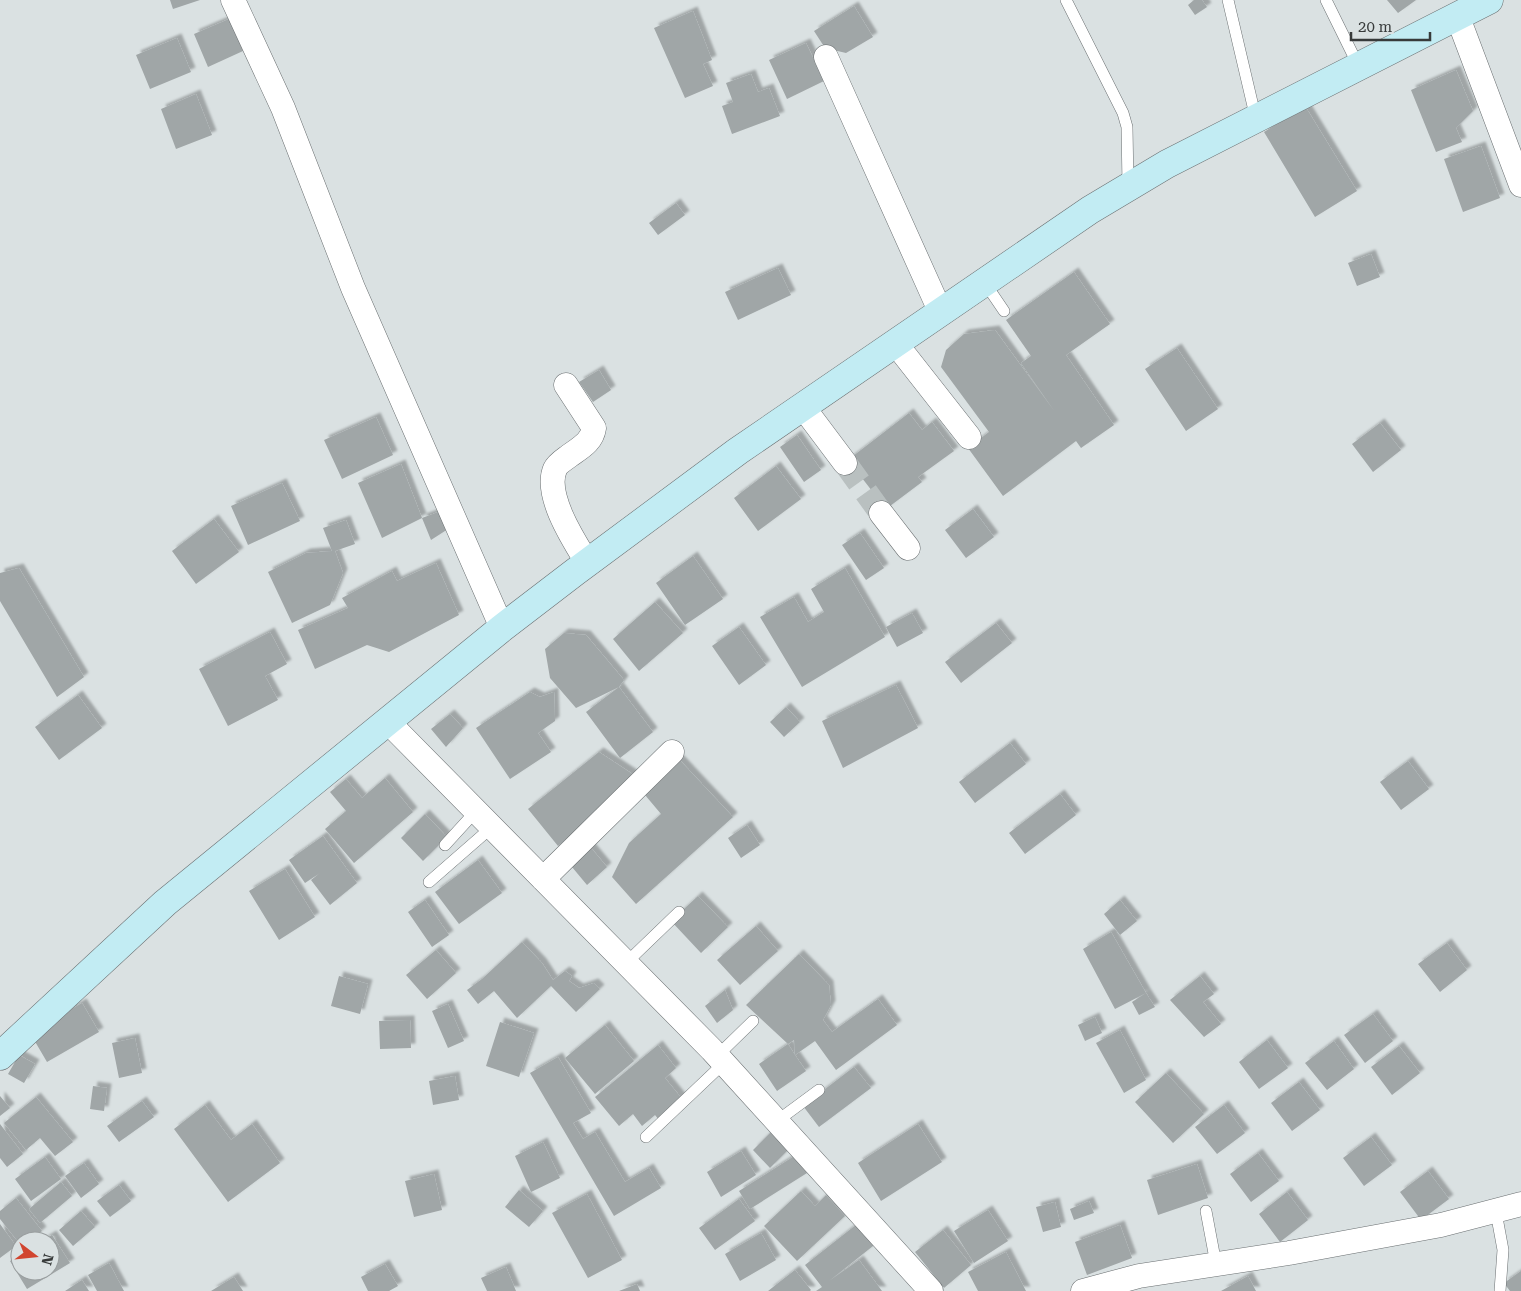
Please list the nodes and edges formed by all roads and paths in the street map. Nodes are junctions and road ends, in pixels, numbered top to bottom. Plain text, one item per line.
1 (233, 0) edge
2 (1066, 0) edge
3 (1228, 0) edge
4 (1326, 0) edge
5 (1489, 0) edge
6 (1457, 15) junction
7 (826, 57) dead end
8 (1359, 67) junction
9 (1256, 119) junction
10 (1521, 185) edge
11 (1128, 187) junction
12 (985, 283) junction
13 (1004, 311) dead end
14 (941, 313) junction
15 (896, 344) junction
16 (566, 385) dead end
17 (803, 407) junction
18 (969, 437) dead end
19 (845, 463) tunnel mouth
20 (881, 513) tunnel mouth
21 (908, 548) dead end
22 (587, 562) junction
23 (502, 628) junction
24 (388, 722) junction
25 (672, 752) dead end
26 (484, 819) junction
27 (445, 845) dead end
28 (543, 879) junction
29 (429, 882) dead end
30 (679, 912) dead end
31 (626, 963) junction
32 (754, 1021) dead end
33 (0, 1056) edge
34 (721, 1059) junction
35 (819, 1090) dead end
36 (777, 1121) junction
37 (646, 1138) dead end
38 (1521, 1204) edge
39 (1206, 1212) dead end
40 (1496, 1212) junction
41 (1216, 1264) junction
42 (931, 1291) edge
43 (1083, 1291) edge
44 (1500, 1291) edge

1 - 23 street
2 - 11 lane
3 - 9 lane
4 - 8 lane
5 - 6 street
6 - 8 street
6 - 10 street
7 - 14 street
8 - 9 street
9 - 11 street
11 - 12 street
12 - 13 lane
12 - 14 street
14 - 15 street
15 - 17 street
15 - 18 street
16 - 22 street
17 - 19 street
17 - 22 street
20 - 21 street
22 - 23 street
23 - 24 street
24 - 26 street
24 - 33 street
25 - 28 street
26 - 27 lane
26 - 28 street
26 - 29 lane
28 - 31 street
30 - 31 lane
31 - 34 street
32 - 34 lane
34 - 36 street
34 - 37 lane
35 - 36 lane
36 - 42 street
38 - 40 street
39 - 41 lane
40 - 41 street
40 - 44 lane
41 - 43 street

